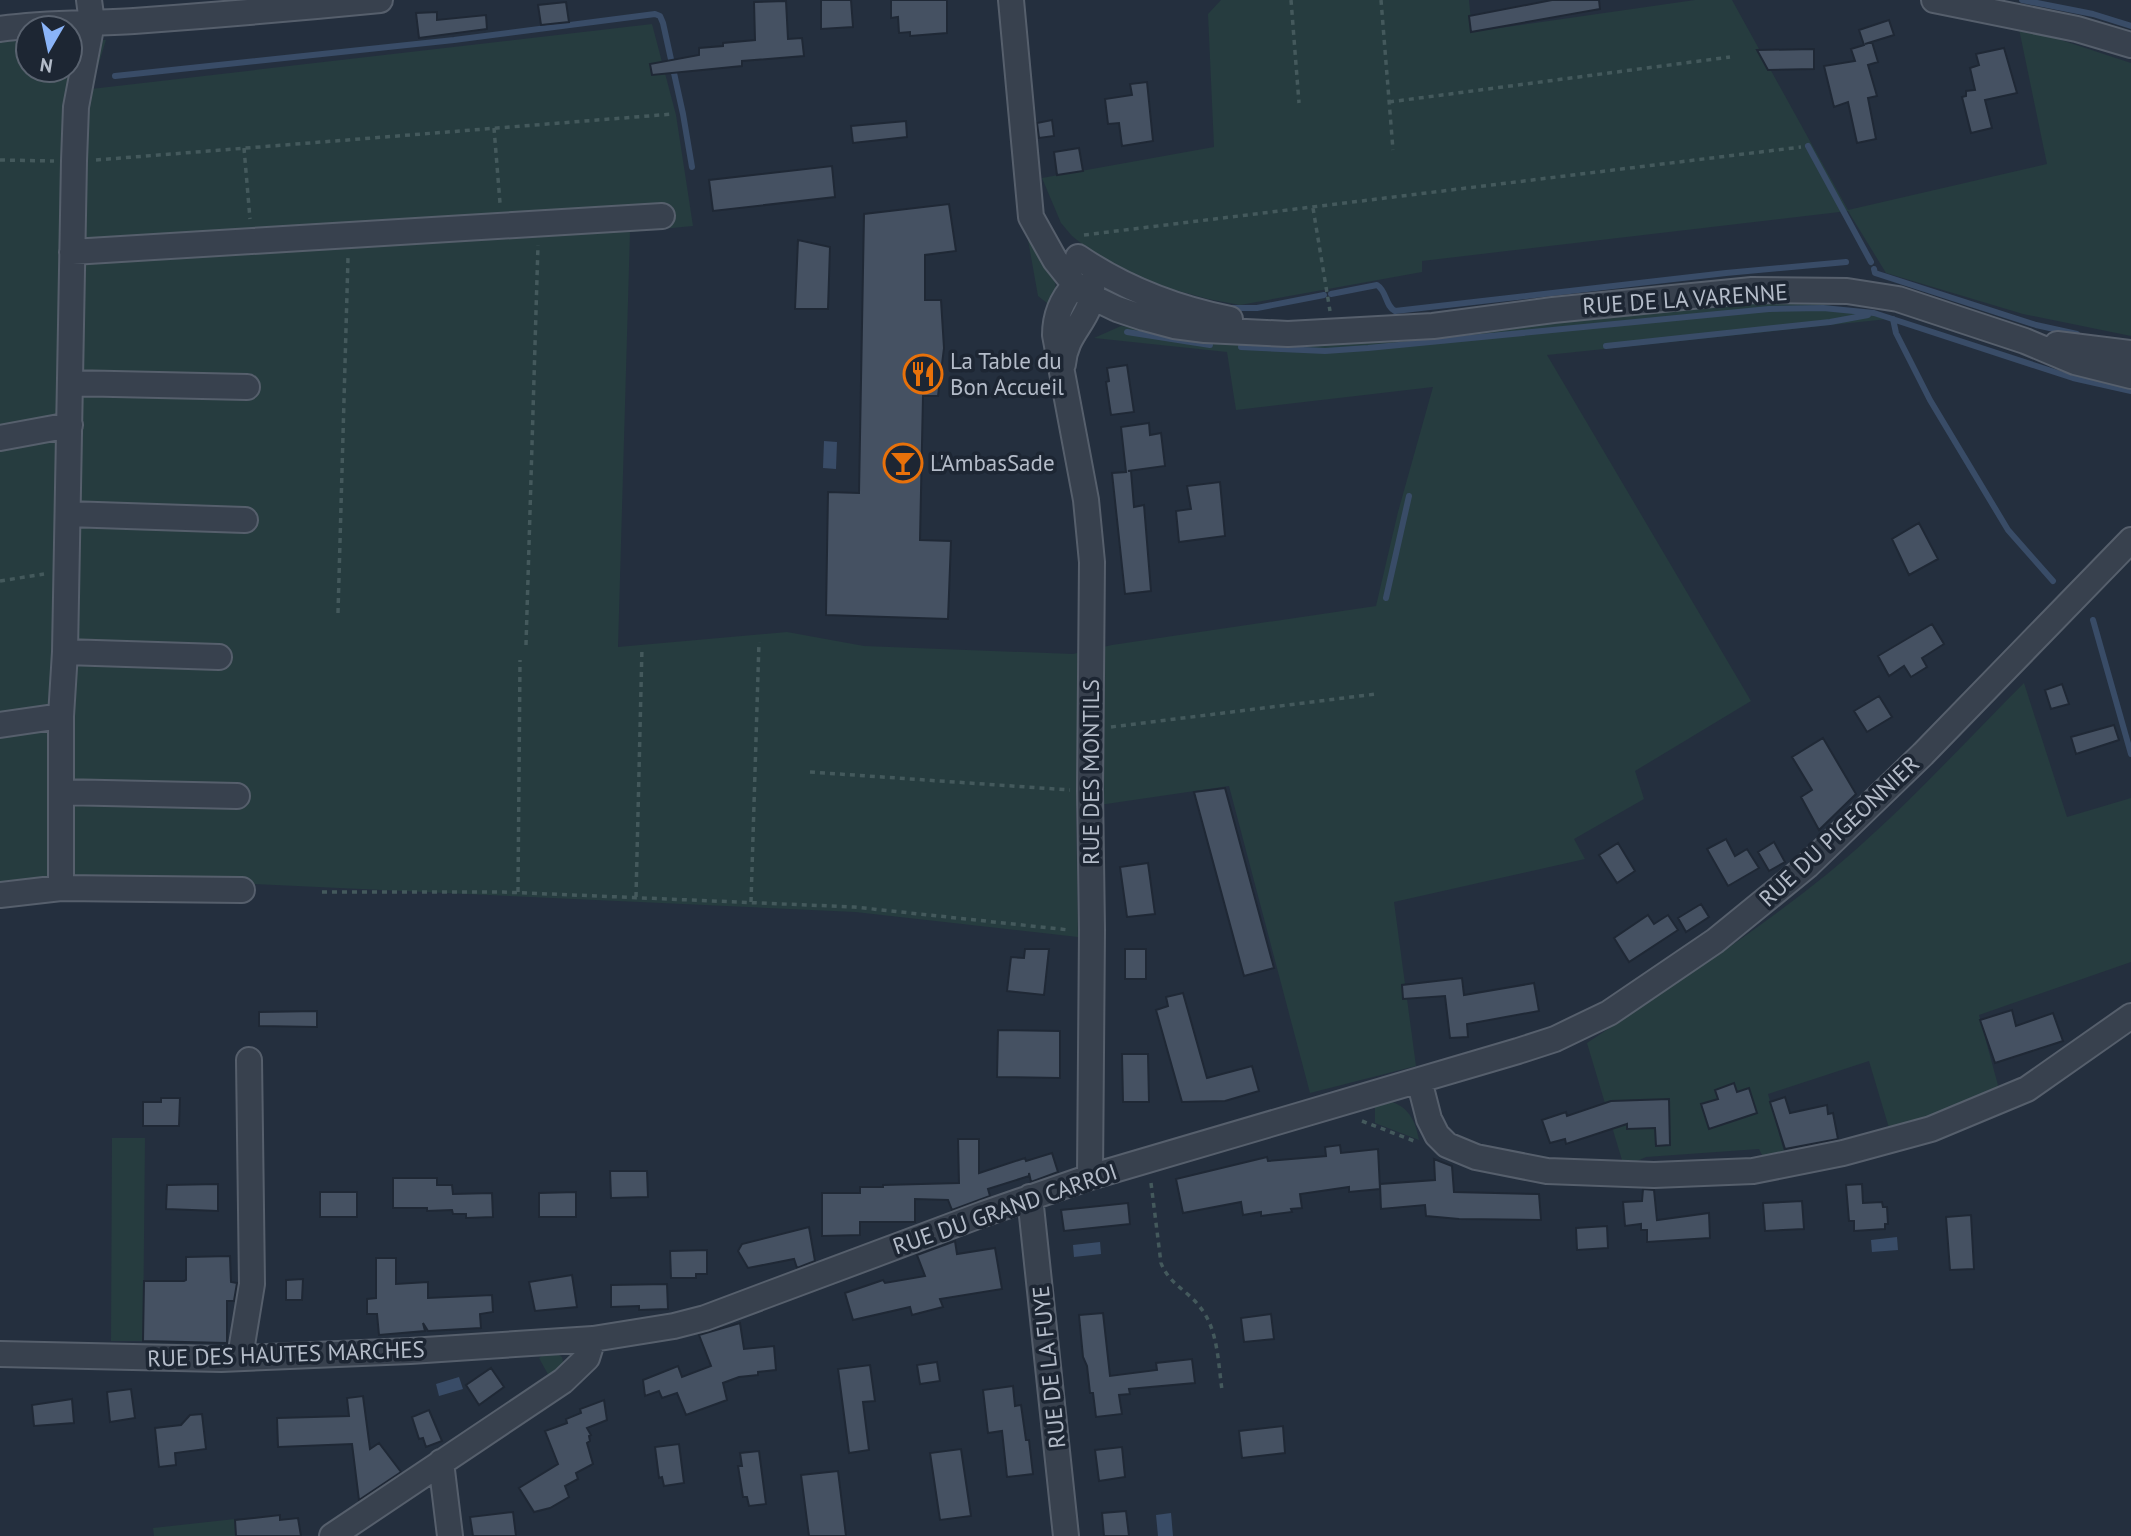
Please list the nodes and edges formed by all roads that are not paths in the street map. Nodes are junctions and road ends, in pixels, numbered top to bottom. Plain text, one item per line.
1 (380, 0) edge
2 (1011, 0) edge
3 (1934, 0) edge
4 (91, 12) edge
5 (0, 29) edge
6 (2131, 45) edge
7 (1027, 173) junction
8 (662, 216) dead end
9 (1078, 247) junction
10 (72, 252) junction
11 (1086, 289) junction
12 (1117, 309) junction
13 (1202, 313) junction
14 (1080, 324) junction
15 (1336, 331) junction
16 (2025, 341) junction
17 (2131, 353) edge
18 (1062, 370) junction
19 (2131, 376) edge
20 (70, 383) junction
21 (247, 387) dead end
22 (70, 425) junction
23 (0, 438) edge
24 (68, 514) junction
25 (245, 520) dead end
26 (2131, 540) edge
27 (65, 652) junction
28 (219, 657) dead end
29 (61, 716) junction
30 (0, 725) edge
31 (61, 792) junction
32 (237, 796) dead end
33 (61, 888) junction
34 (242, 890) dead end
35 (0, 895) edge
36 (2131, 1016) edge
37 (249, 1060) dead end
38 (1419, 1080) junction
39 (1090, 1177) junction
40 (1030, 1197) junction
41 (582, 1340) junction
42 (0, 1354) edge
43 (240, 1357) junction
44 (441, 1462) junction
45 (332, 1536) edge
46 (450, 1536) edge
47 (1066, 1536) edge

1 - 4 street
2 - 7 street
3 - 6 street
4 - 5 street
4 - 10 street
7 - 9 street
7 - 11 street
8 - 10 street
9 - 11 street
9 - 13 street, RUE DE LA VARENNE
10 - 20 street
11 - 12 street, RUE DE LA VARENNE
11 - 13 street
11 - 14 street, RUE DES MONTILS
11 - 18 street, RUE DES MONTILS
12 - 14 street
12 - 15 street, RUE DE LA VARENNE
13 - 15 street, RUE DE LA VARENNE
14 - 18 street, RUE DES MONTILS
15 - 16 street, RUE DE LA VARENNE
16 - 17 street, RUE DE LA VARENNE
16 - 19 street, RUE DE LA VARENNE
18 - 39 street, RUE DES MONTILS
20 - 21 street
20 - 22 street
22 - 23 street
22 - 24 street
24 - 25 street
24 - 27 street
26 - 38 street, RUE DU PIGEONNIER
27 - 28 street
27 - 29 street
29 - 30 street
29 - 31 street
31 - 32 street
31 - 33 street
33 - 34 street
33 - 35 street
36 - 38 street
37 - 43 street
38 - 39 street, RUE DU GRAND CARROI
39 - 40 street, RUE DU GRAND CARROI
40 - 41 street, RUE DU GRAND CARROI
40 - 47 street, RUE DE LA FUYE
41 - 43 street, RUE DES HAUTES MARCHES
41 - 44 street
42 - 43 street, RUE DES HAUTES MARCHES
44 - 45 street
44 - 46 street

